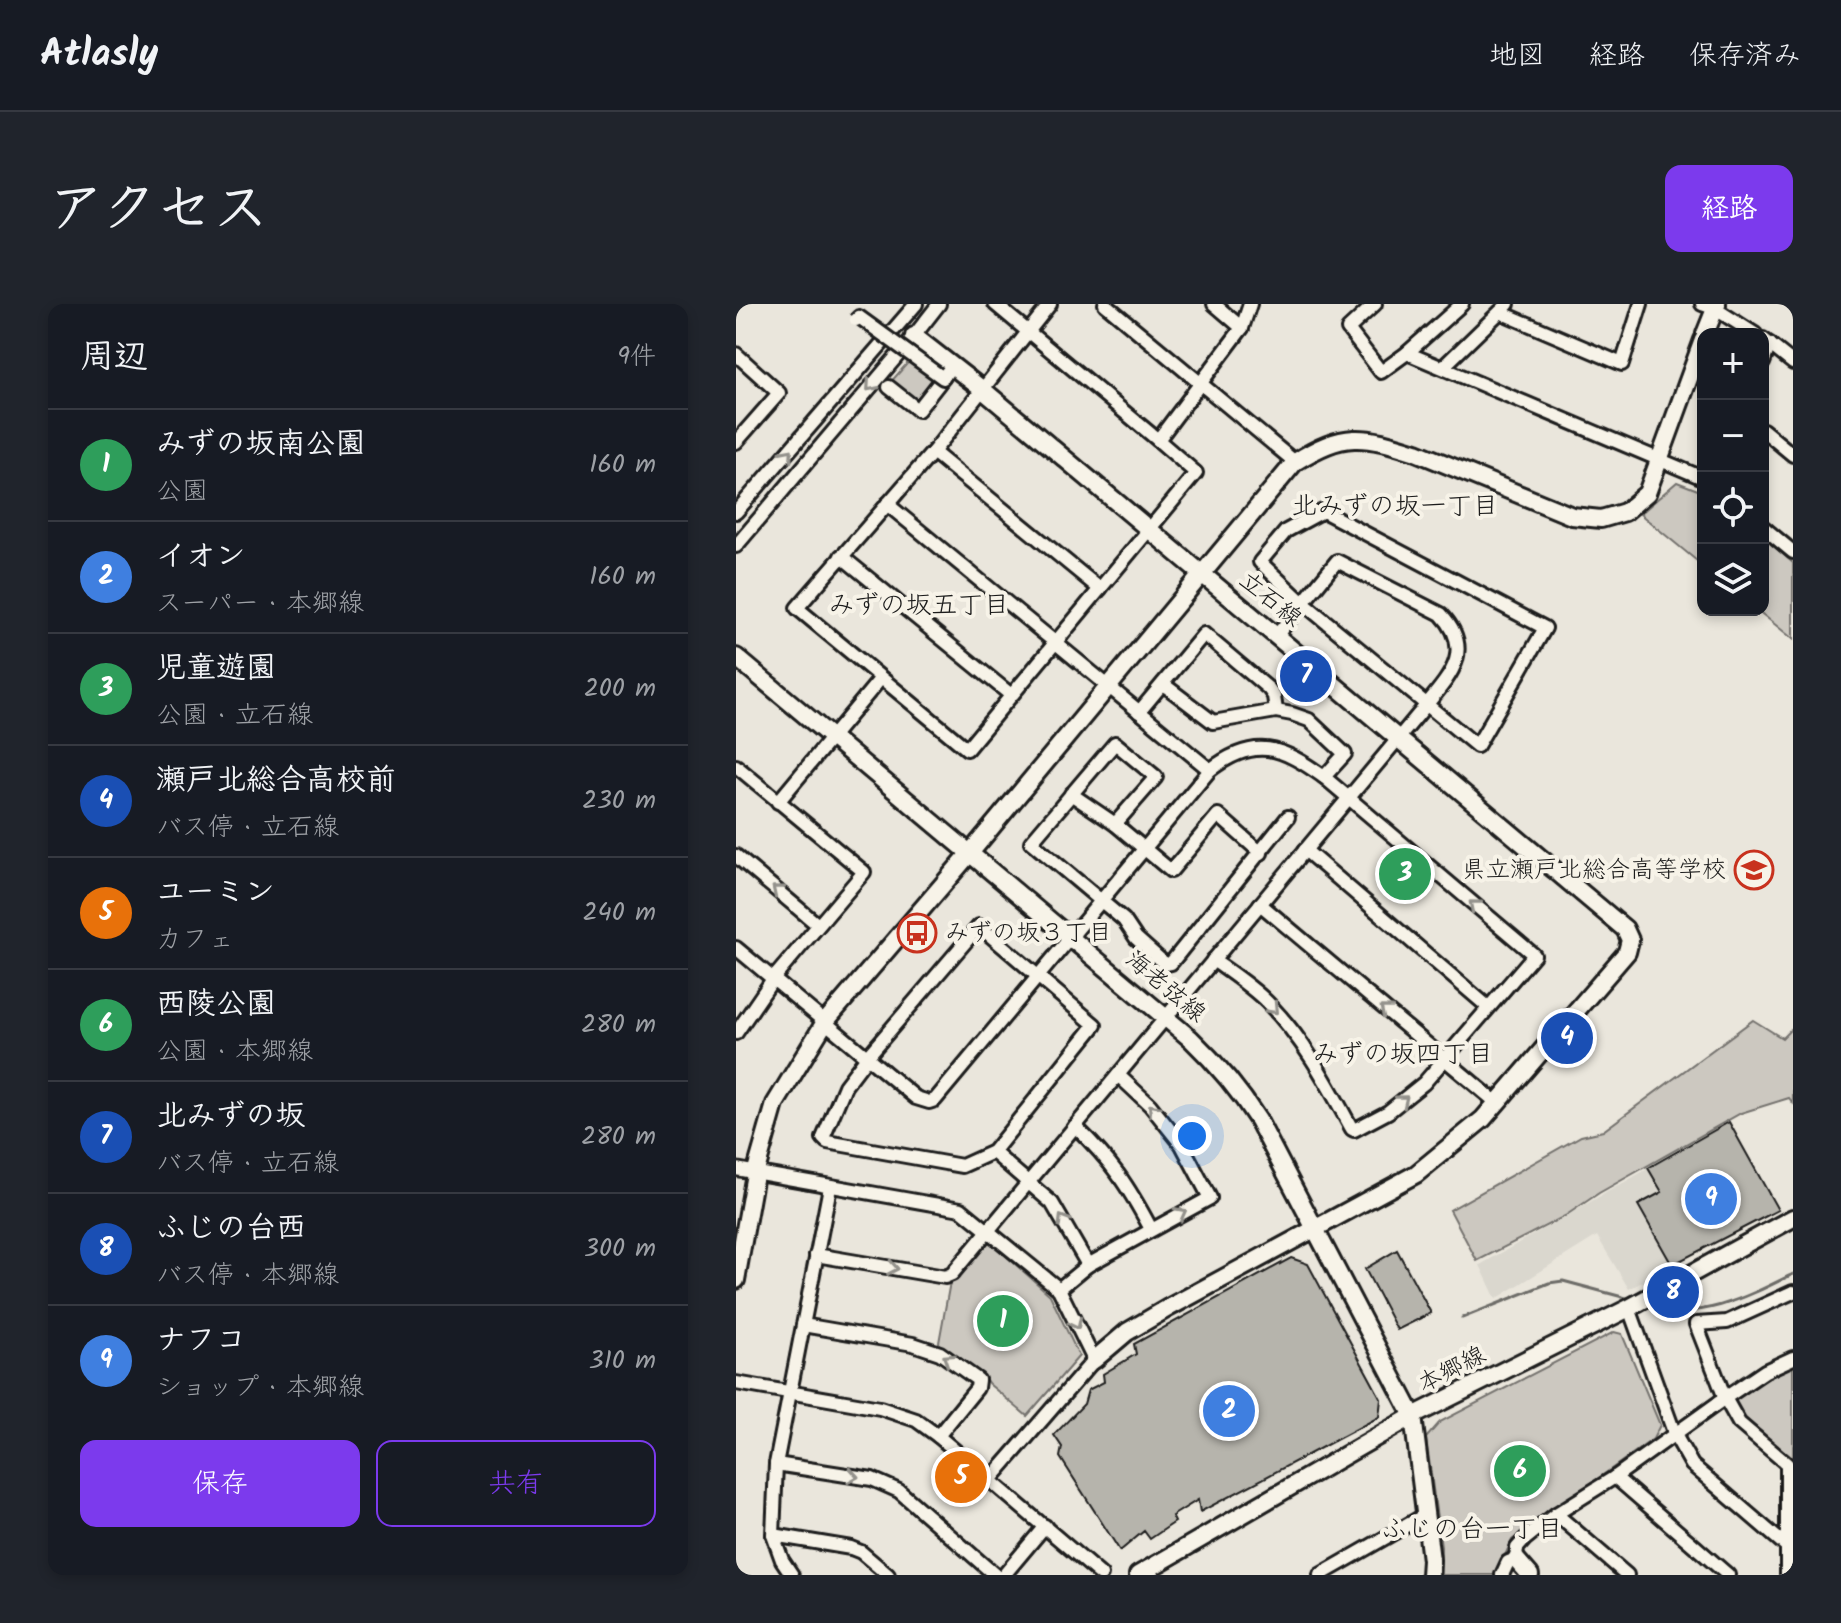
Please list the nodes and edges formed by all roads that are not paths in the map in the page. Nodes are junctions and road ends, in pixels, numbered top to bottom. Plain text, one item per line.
1 (916, 304) edge
2 (939, 304) edge
3 (995, 304) edge
4 (1050, 304) edge
5 (1105, 304) edge
6 (1214, 304) edge
7 (1250, 304) edge
8 (1375, 304) edge
9 (1462, 304) edge
10 (1641, 304) edge
11 (1711, 305) edge
12 (1504, 308) edge
13 (856, 320) dead end
14 (1242, 328) junction
15 (1706, 328) edge
16 (1746, 328) edge
17 (1030, 333) junction
18 (914, 336) junction
19 (1769, 343) edge
20 (1407, 353) junction
21 (736, 354) edge
22 (1697, 357) edge
23 (1793, 363) edge
24 (1443, 367) junction
25 (1201, 384) junction
26 (889, 387) dead end
27 (983, 390) junction
28 (738, 434) edge
29 (1769, 435) edge
30 (1158, 440) junction
31 (933, 452) junction
32 (1793, 455) edge
33 (1660, 460) junction
34 (1295, 462) junction
35 (1697, 475) edge
36 (887, 504) junction
37 (736, 512) edge
38 (1147, 529) junction
39 (1769, 532) edge
40 (736, 546) edge
41 (1793, 552) edge
42 (841, 556) junction
43 (1200, 575) junction
44 (1100, 589) junction
45 (1302, 602) junction
46 (1276, 636) junction
47 (1056, 643) junction
48 (736, 657) edge
49 (881, 678) junction
50 (1163, 684) junction
51 (1109, 685) junction
52 (1011, 695) junction
53 (1427, 704) junction
54 (1276, 711) junction
55 (1139, 712) junction
56 (832, 737) junction
57 (1398, 739) junction
58 (736, 766) edge
59 (1210, 770) junction
60 (1324, 777) junction
61 (1071, 794) junction
62 (1348, 799) junction
63 (778, 802) junction
64 (1288, 817) dead end
65 (1115, 824) junction
66 (1144, 848) junction
67 (1305, 850) junction
68 (970, 853) junction
69 (1261, 853) junction
70 (736, 856) edge
71 (1100, 902) junction
72 (1260, 904) junction
73 (818, 925) junction
74 (1071, 938) junction
75 (736, 948) edge
76 (1213, 960) junction
77 (1038, 977) junction
78 (773, 979) junction
79 (1488, 1007) junction
80 (1164, 1019) junction
81 (825, 1022) junction
82 (736, 1033) edge
83 (867, 1057) junction
84 (1445, 1061) junction
85 (1118, 1075) junction
86 (1497, 1103) junction
87 (1075, 1126) junction
88 (993, 1152) junction
89 (736, 1169) edge
90 (755, 1174) junction
91 (1028, 1181) junction
92 (830, 1187) junction
93 (1793, 1218) edge
94 (1314, 1228) junction
95 (1151, 1229) junction
96 (987, 1231) junction
97 (816, 1255) junction
98 (1088, 1265) junction
99 (736, 1280) edge
100 (1059, 1289) junction
101 (1793, 1292) edge
102 (1636, 1304) junction
103 (803, 1325) junction
104 (1793, 1358) edge
105 (1094, 1360) junction
106 (736, 1383) edge
107 (790, 1392) junction
108 (1725, 1398) junction
109 (1413, 1416) junction
110 (1675, 1435) junction
111 (938, 1436) junction
112 (776, 1464) junction
113 (1615, 1477) junction
114 (990, 1480) junction
115 (1556, 1514) junction
116 (1425, 1515) junction
117 (1045, 1526) junction
118 (773, 1535) junction
119 (1785, 1545) junction
120 (1348, 1559) junction
121 (1516, 1559) junction
122 (792, 1575) edge
123 (888, 1575) edge
124 (995, 1575) edge
125 (1004, 1575) edge
126 (1101, 1575) edge
127 (1138, 1575) edge
128 (1320, 1575) edge
129 (1348, 1575) edge
130 (1430, 1575) edge
131 (1502, 1575) edge
132 (1530, 1575) edge
133 (1627, 1575) edge
134 (1728, 1575) edge
135 (1787, 1575) edge

37 -> 1 street
2 - 18 street
3 - 17 street
4 - 17 street
5 - 25 street
6 - 14 street
7 - 14 street
8 - 20 street
9 - 20 street
10 - 12 street
11 - 15 street
11 - 16 street
12 - 24 street
13 - 26 street, bridge
14 - 25 street
17 - 27 street
17 - 30 street
18 - 27 street
18 -> 40 street
19 - 23 street
20 - 24 street
21 - 28 street
22 - 33 street
24 - 33 street
25 - 30 street
25 - 34 street
27 - 31 street
27 - 38 street
29 - 32 street
30 - 38 street
31 - 36 street
31 - 44 street
33 - 34 street
33 - 35 street
34 - 43 street
36 - 42 street
36 - 47 street
38 - 43 street
38 - 44 street
39 - 41 street
42 - 49 street
42 - 52 street
43 - 46 street, 立石線
43 - 51 street, 立石線
44 - 47 street
45 - 46 street
45 - 53 street
45 - 53 street
45 - 53 street
46 - 57 street, 立石線
47 - 51 street
47 - 52 street
48 - 56 street, 海老弦線
49 - 52 street
49 - 56 street
50 - 54 street
50 - 54 street
50 - 55 street
51 - 55 street
51 - 68 street, 立石線
53 - 57 street
54 - 60 street
55 - 59 street
56 - 63 street
56 - 68 street, 海老弦線
57 - 62 street
57 - 86 street, 立石線
58 - 63 street
59 - 60 street
59 - 66 street
60 - 62 street
61 - 65 street
61 - 65 street
61 - 71 street
62 - 67 street
79 -> 62 street
63 - 73 street
64 - 69 street
65 - 66 street
66 - 69 street
66 - 71 street
67 - 72 street
67 - 79 street
68 - 74 street, 海老弦線
68 - 81 street, 立石線
69 - 71 street
73 -> 70 street
71 - 74 street
72 - 76 street
84 -> 72 street
73 - 78 street
74 - 77 street
74 - 80 street, 海老弦線
75 - 78 street
76 - 80 street
76 -> 84 street
77 - 83 street
77 - 83 street
77 - 88 street
78 - 81 street
78 - 82 street
79 - 84 street
80 - 85 street
80 - 94 street, 海老弦線
81 - 83 street
81 - 90 street, 立石線
83 - 88 street
84 - 86 street
85 - 87 street
95 -> 85 street
86 - 94 street, 立石線
87 - 91 street
87 - 95 street
88 - 91 street
89 - 90 street
90 - 92 street
90 - 99 street, 立石線
91 - 96 street
98 -> 91 street
92 - 96 street
92 - 97 street
93 - 102 street, 本郷線
94 - 105 street, 立石線
94 - 109 street, 海老弦線
95 - 98 street
97 -> 96 street
96 - 100 street
97 - 103 street
98 - 100 street
100 -> 105 street
101 - 108 street
102 - 109 street, 本郷線
102 - 110 street
103 - 107 street
111 -> 103 street
104 - 108 street
105 - 114 street
106 - 107 street
107 - 111 street
107 - 112 street
108 - 110 street
108 - 119 street
109 - 116 street
109 - 127 street, 本郷線
110 - 113 street
110 - 119 street
111 - 114 street
112 - 118 street
112 -> 124 street
113 - 115 street
113 - 134 street
114 - 117 street
115 - 121 street
115 - 133 street
116 - 120 street
116 - 130 street
117 - 125 street
117 - 126 street
118 - 122 street
118 - 123 street
119 - 135 street
120 - 128 street
120 - 129 street
121 - 131 street
121 - 132 street

